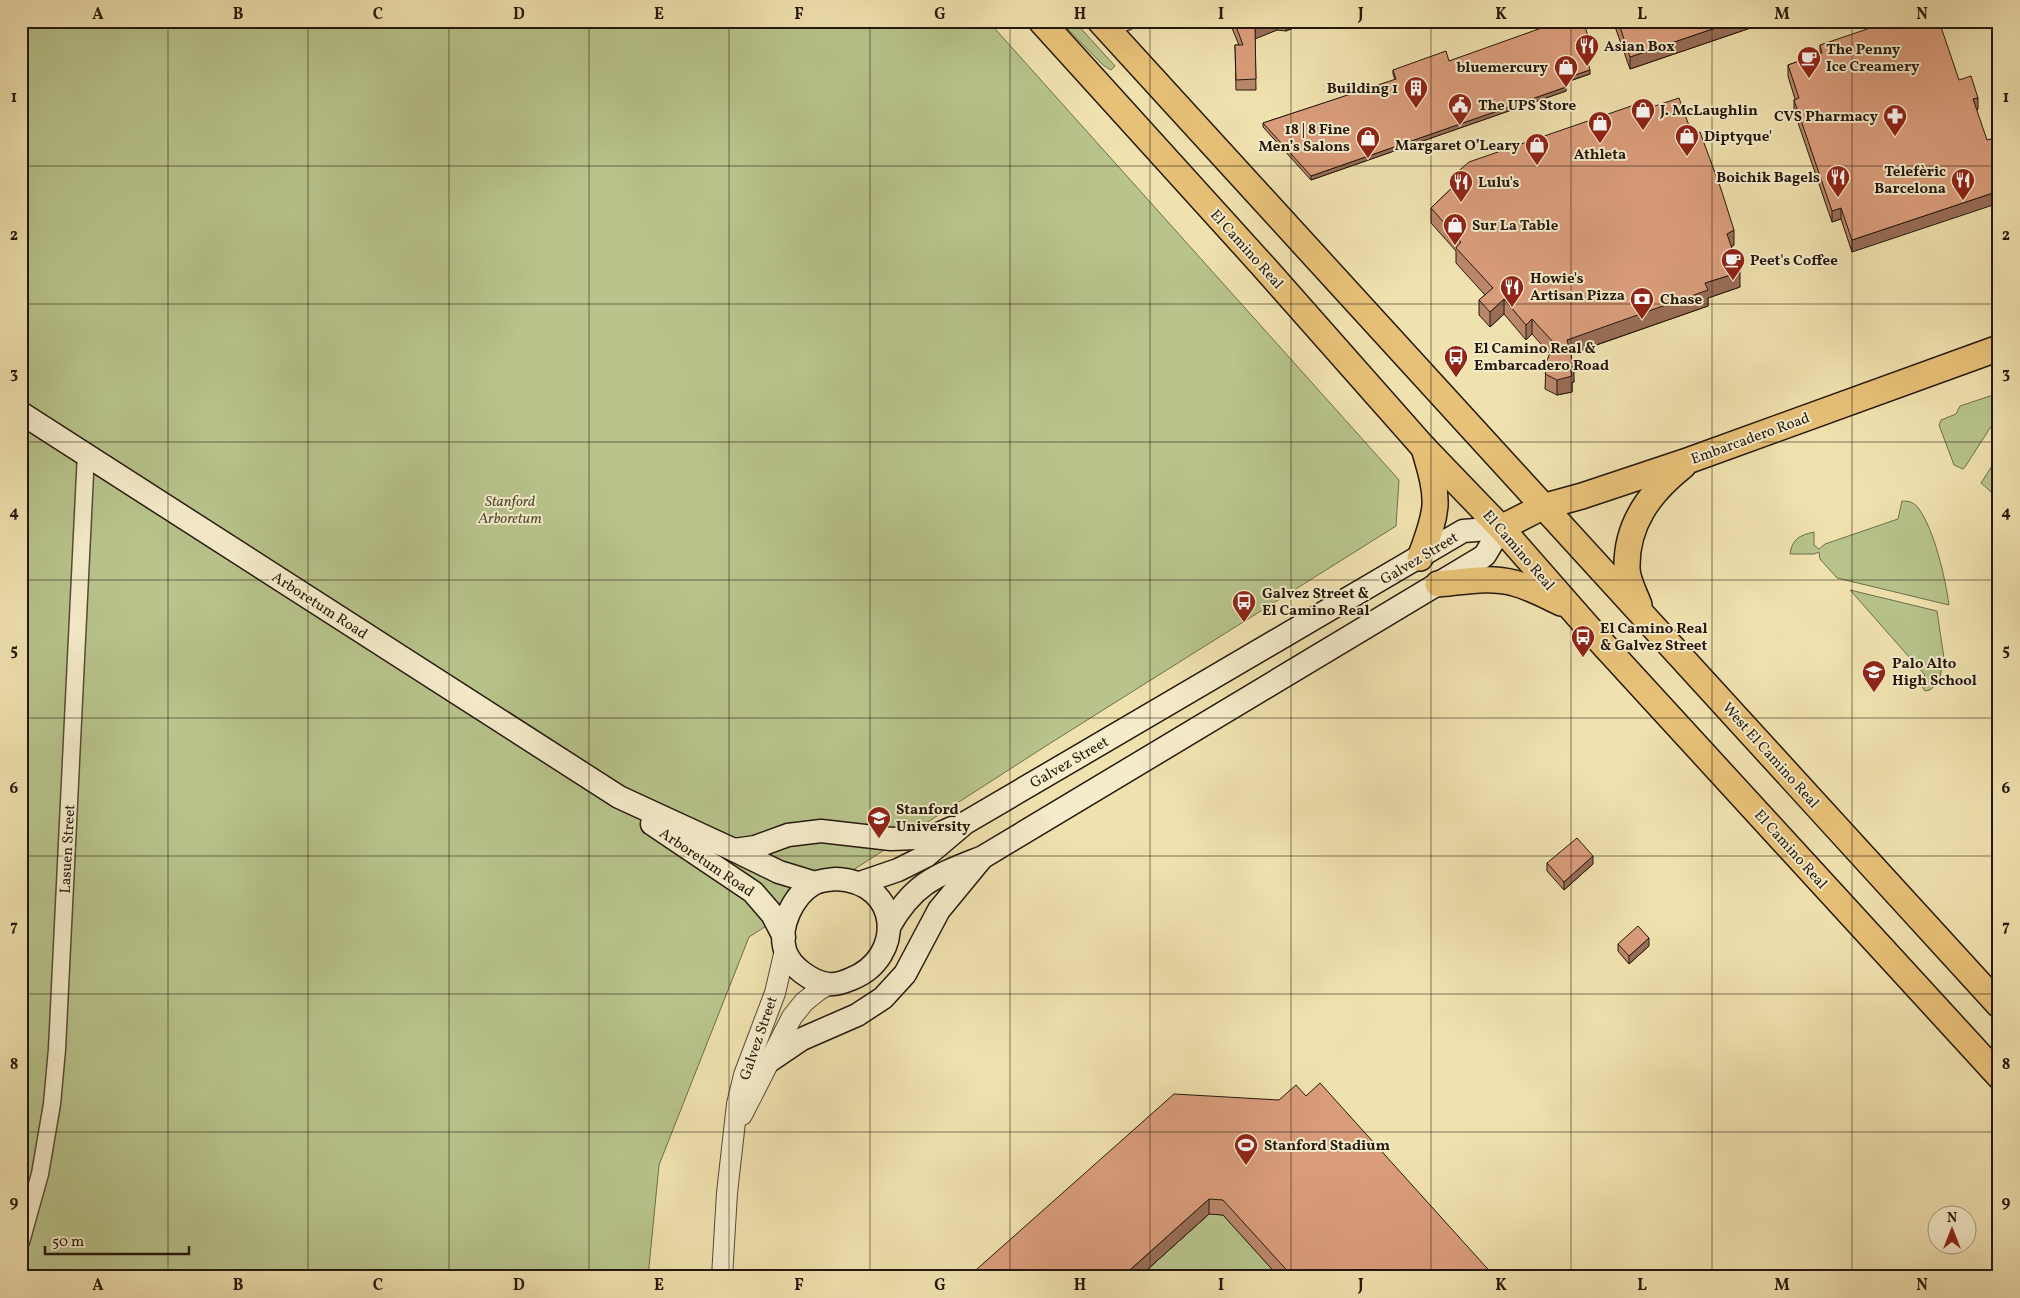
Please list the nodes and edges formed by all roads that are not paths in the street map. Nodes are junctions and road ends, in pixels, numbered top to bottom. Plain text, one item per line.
1 (1040, 21) edge
2 (1112, 24) edge
3 (1999, 348) edge
4 (21, 413) edge
5 (1424, 448) junction
6 (86, 453) junction
7 (1690, 460) junction
8 (1542, 506) junction
9 (1501, 528) junction
10 (1420, 558) junction
11 (1438, 584) junction
12 (1569, 607) junction
13 (1644, 616) junction
14 (619, 797) junction
15 (965, 823) junction
16 (734, 850) junction
17 (983, 857) junction
18 (815, 883) junction
19 (860, 883) junction
20 (889, 927) junction
21 (784, 943) junction
22 (829, 984) junction
23 (1999, 1005) edge
24 (770, 1060) junction
25 (1999, 1076) edge
26 (736, 1127) junction
27 (21, 1242) edge
28 (722, 1277) edge

1 - 5 main road, El Camino Real
2 - 8 main road
3 - 7 main road, Embarcadero Road
4 - 6 main road, Arboretum Road
5 - 9 main road, El Camino Real
5 - 10 main road
6 - 14 main road, Arboretum Road
6 - 27 street, Lasuen Street
7 - 8 main road, Embarcadero Road
7 - 13 main road
8 - 9 main road, Embarcadero Road
8 - 13 main road, West El Camino Real
9 - 10 main road, Galvez Street
9 - 11 main road
9 - 12 main road, El Camino Real
10 - 15 main road, Galvez Street
11 - 12 main road
11 - 17 main road
12 - 25 main road, El Camino Real
13 - 23 main road, West El Camino Real
14 - 16 main road, Arboretum Road
14 - 21 main road, Arboretum Road
15 - 16 main road
15 - 19 main road, Galvez Street
16 - 18 main road, Arboretum Road
17 - 20 main road
17 - 24 main road
18 - 19 main road
18 - 21 main road
19 - 20 main road
20 - 22 main road
21 - 22 main road
21 - 26 street, Galvez Street
22 - 24 street, Galvez Street
24 - 26 street, Galvez Street
26 - 28 street, Galvez Street

